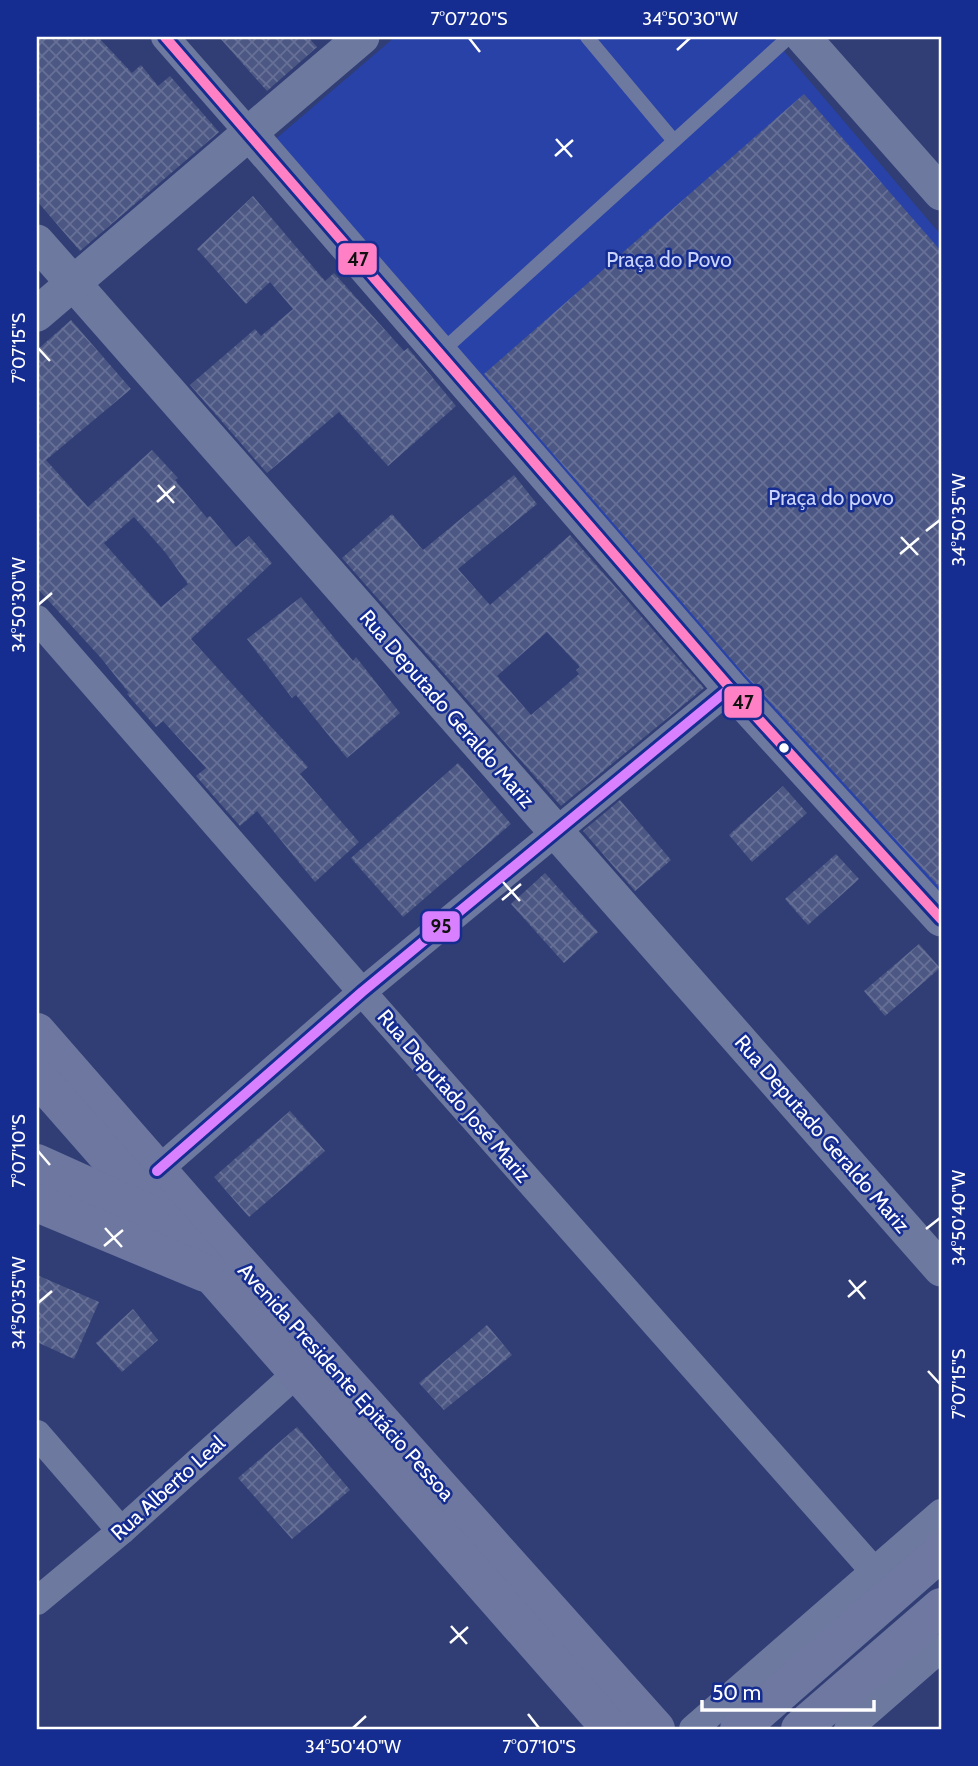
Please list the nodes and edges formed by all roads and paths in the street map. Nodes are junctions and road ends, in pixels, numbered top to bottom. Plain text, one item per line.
1 (165, 37) edge
2 (362, 37) edge
3 (587, 37) edge
4 (789, 37) edge
5 (803, 37) edge
6 (250, 134) junction
7 (674, 141) junction
8 (941, 193) edge
9 (37, 242) edge
10 (73, 283) junction
11 (37, 314) edge
12 (441, 352) junction
13 (37, 619) edge
14 (730, 688) junction
15 (556, 833) junction
16 (941, 919) edge
17 (362, 992) junction
18 (37, 1032) edge
19 (37, 1076) edge
20 (37, 1163) edge
21 (157, 1171) junction
22 (37, 1203) edge
23 (162, 1220) junction
24 (210, 1230) junction
25 (941, 1269) edge
26 (214, 1277) junction
27 (297, 1373) junction
28 (37, 1434) edge
29 (941, 1513) edge
30 (121, 1531) junction
31 (941, 1552) edge
32 (874, 1571) junction
33 (37, 1601) edge
34 (941, 1607) edge
35 (941, 1648) edge
36 (611, 1729) edge
37 (656, 1729) edge
38 (693, 1729) edge
39 (739, 1729) edge
40 (800, 1729) edge
41 (848, 1729) edge

1 - 6 street
2 - 6 street
3 - 7 lane
4 - 7 lane
5 - 8 street
6 - 10 street
6 - 12 street
7 - 12 lane
9 - 10 street, Rua Deputado Geraldo Mariz
10 - 11 street
10 - 15 street, Rua Deputado Geraldo Mariz
12 - 14 street
13 - 17 street, Rua Deputado José Mariz
14 - 15 street
14 - 16 street
15 - 17 street
15 - 25 street, Rua Deputado Geraldo Mariz
17 - 21 street
17 - 32 street, Rua Deputado José Mariz
18 - 21 main road, Avenida Presidente Epitácio Pessoa
19 - 23 main road, Avenida Presidente Epitácio Pessoa
20 - 23 main road
21 - 24 main road, Avenida Presidente Epitácio Pessoa
22 - 26 main road
23 - 24 main road
23 - 26 main road, Avenida Presidente Epitácio Pessoa
24 - 37 main road, Avenida Presidente Epitácio Pessoa
26 - 27 main road, Avenida Presidente Epitácio Pessoa
27 - 30 street, Rua Alberto Leal
27 - 36 main road, Avenida Presidente Epitácio Pessoa
28 - 30 street
29 - 32 street
30 - 33 street, Rua Alberto Leal
31 - 39 highway
32 - 38 street
34 - 40 highway
35 - 41 street

